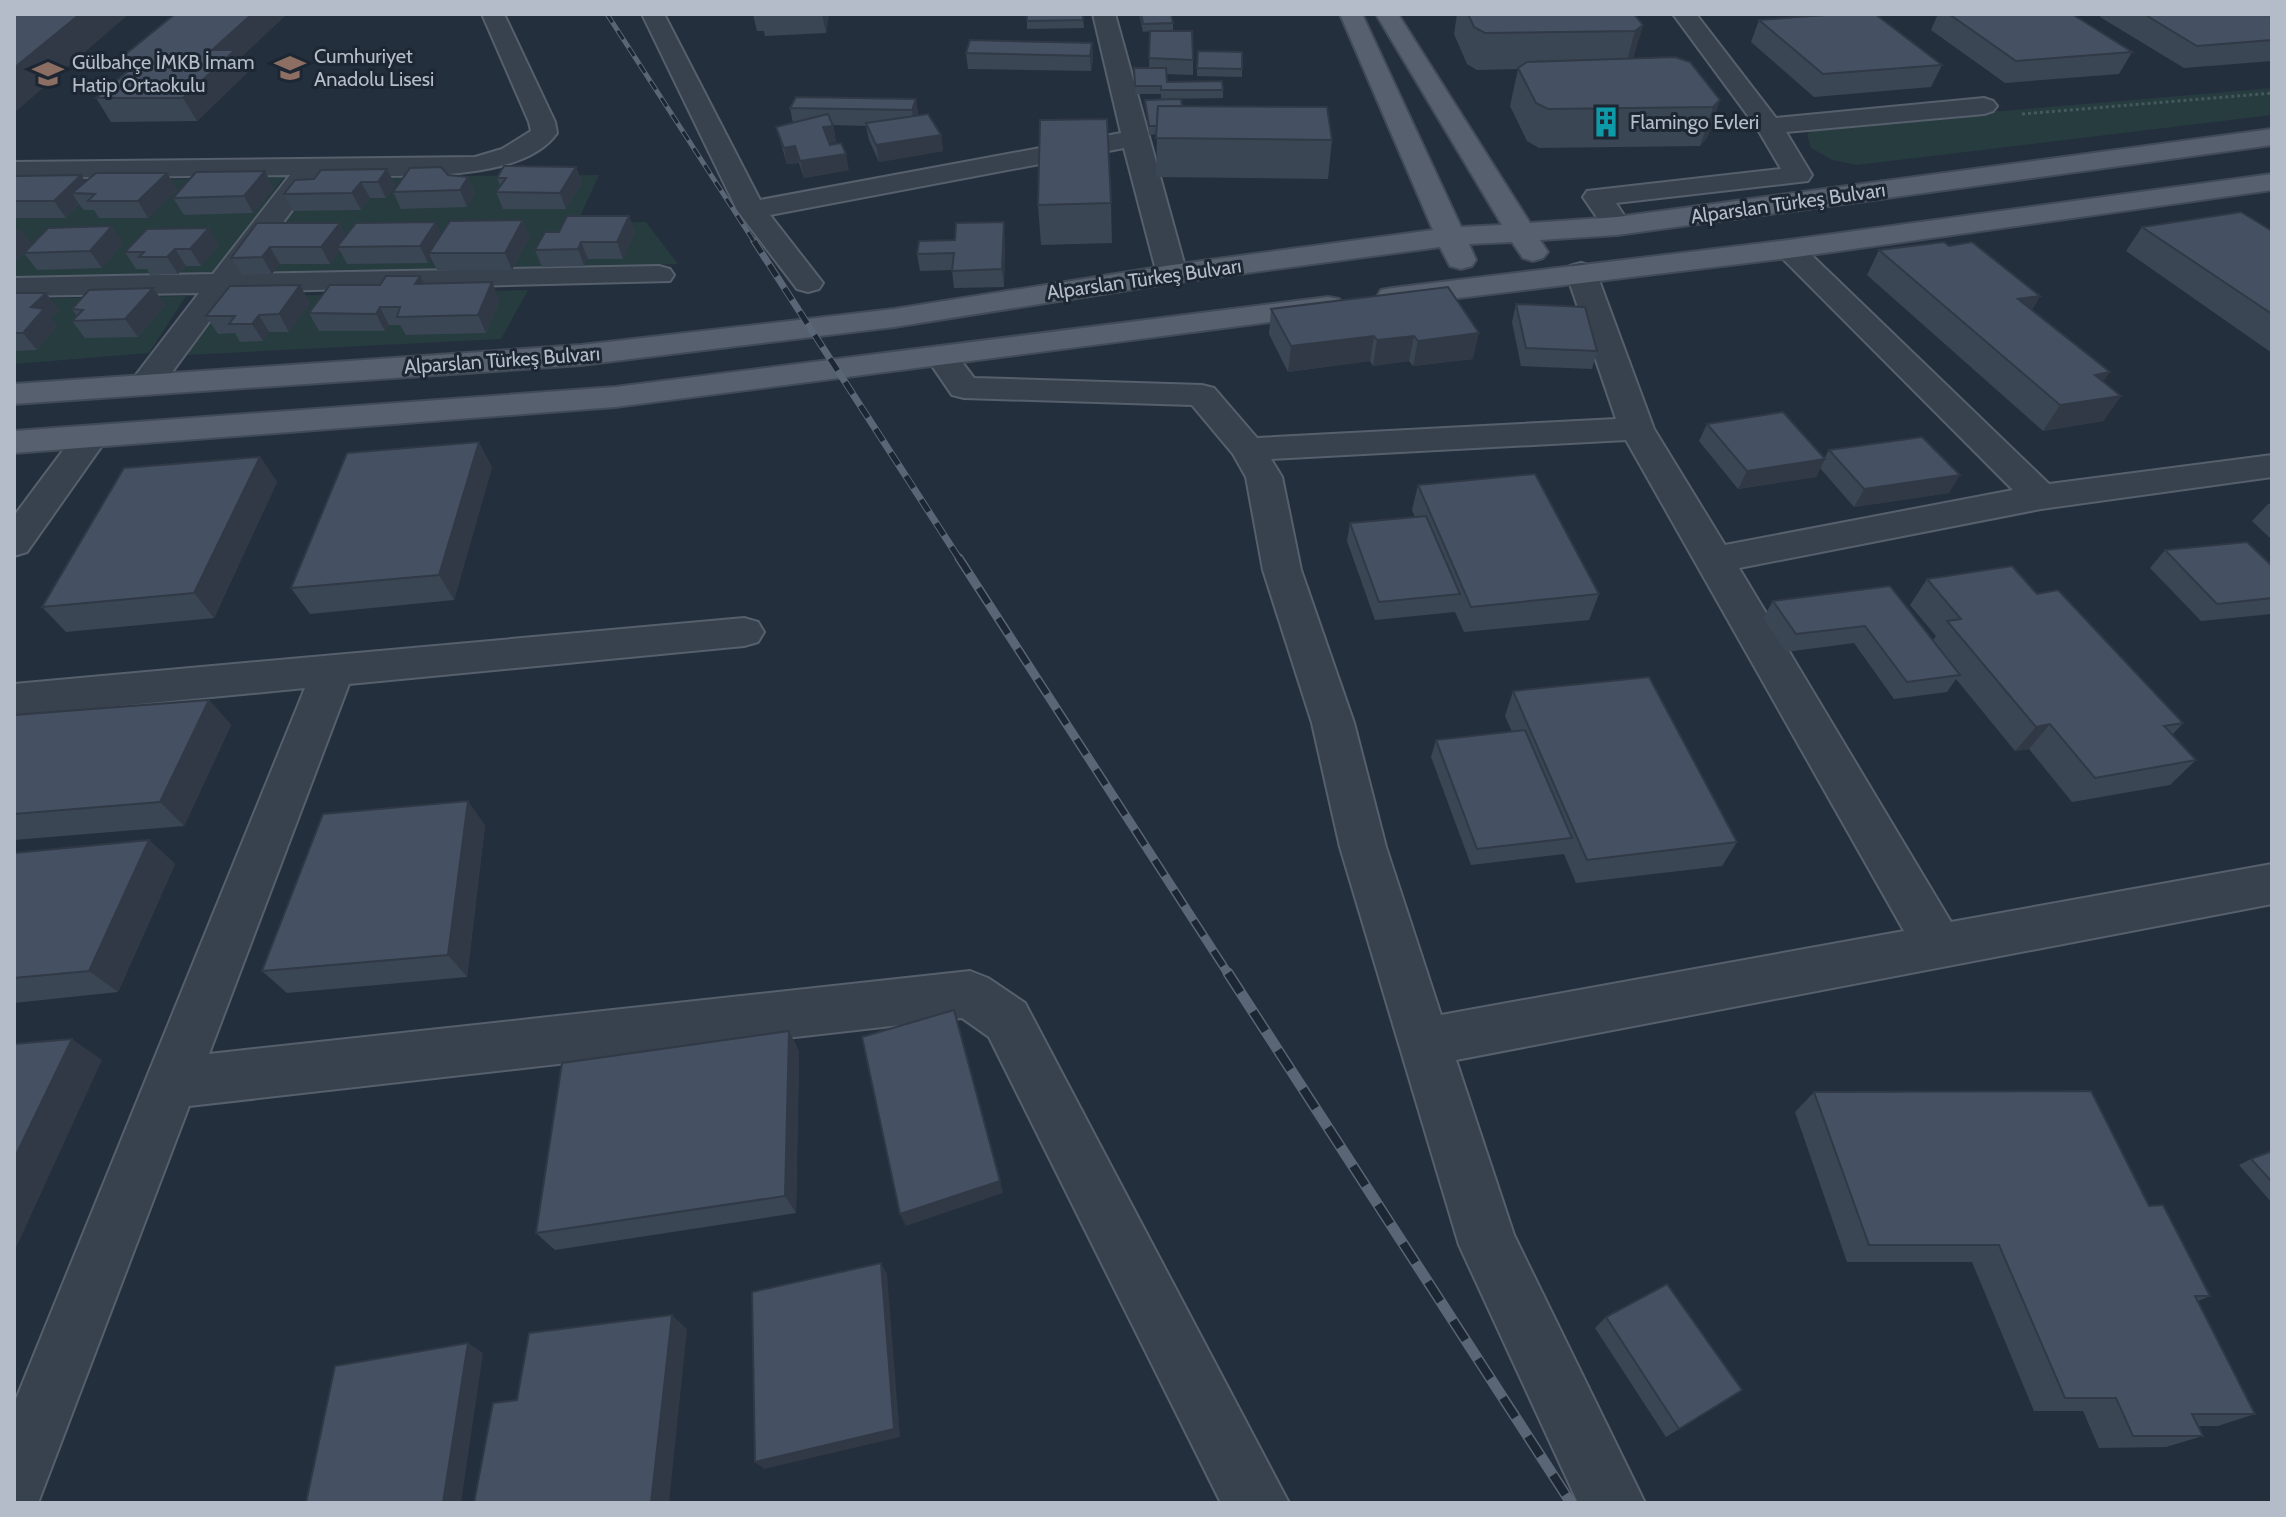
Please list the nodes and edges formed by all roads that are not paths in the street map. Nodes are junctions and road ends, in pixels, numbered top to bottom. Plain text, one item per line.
1 (493, 14) edge
2 (653, 14) edge
3 (1104, 14) edge
4 (1351, 14) edge
5 (1387, 14) edge
6 (1684, 14) edge
7 (1984, 106) dead end
8 (1769, 126) junction
9 (2272, 137) edge
10 (1135, 138) junction
11 (310, 167) junction
12 (14, 170) edge
13 (2272, 182) edge
14 (751, 210) junction
15 (1617, 226) junction
16 (1517, 231) junction
17 (1449, 237) junction
18 (1789, 249) junction
19 (1172, 274) junction
20 (1566, 274) junction
21 (659, 275) dead end
22 (223, 283) junction
23 (808, 283) dead end
24 (1475, 286) junction
25 (14, 287) edge
26 (942, 357) junction
27 (146, 384) junction
28 (14, 394) edge
29 (1637, 429) junction
30 (91, 437) junction
31 (14, 442) edge
32 (1248, 449) junction
33 (2272, 466) edge
34 (2041, 497) junction
35 (14, 543) edge
36 (1715, 560) junction
37 (744, 632) dead end
38 (333, 671) junction
39 (14, 700) edge
40 (2272, 884) edge
41 (1939, 947) junction
42 (1425, 1042) junction
43 (172, 1083) junction
44 (14, 1484) edge
45 (1256, 1503) edge
46 (1612, 1503) edge

1 - 11 street
2 - 14 street
3 - 10 street
4 - 17 main road
5 - 16 main road
6 - 8 street
7 - 8 street
8 - 15 street
9 - 15 main road, Alparslan Türkeş Bulvarı
10 - 14 street
10 - 19 street
11 - 12 street
11 - 22 street
13 - 18 main road, Alparslan Türkeş Bulvarı
14 - 23 street
15 - 16 main road, Alparslan Türkeş Bulvarı
16 - 17 main road, Alparslan Türkeş Bulvarı
16 - 20 main road
17 - 19 main road, Alparslan Türkeş Bulvarı
17 - 24 main road
18 - 20 main road, Alparslan Türkeş Bulvarı
18 - 34 street
19 - 27 main road, Alparslan Türkeş Bulvarı
20 - 24 main road, Alparslan Türkeş Bulvarı
20 - 29 street
21 - 22 street
22 - 25 street
22 - 27 street
24 - 26 main road, Alparslan Türkeş Bulvarı
26 - 30 main road, Alparslan Türkeş Bulvarı
26 - 32 street
27 - 28 main road, Alparslan Türkeş Bulvarı
29 - 32 street
29 - 36 street
30 - 31 main road, Alparslan Türkeş Bulvarı
30 - 35 street
32 - 42 street
33 - 34 street
34 - 36 street
36 - 41 street
37 - 38 street
38 - 39 street
38 - 43 street
40 - 41 street
41 - 42 street
42 - 46 street
43 - 44 street
43 - 45 street

